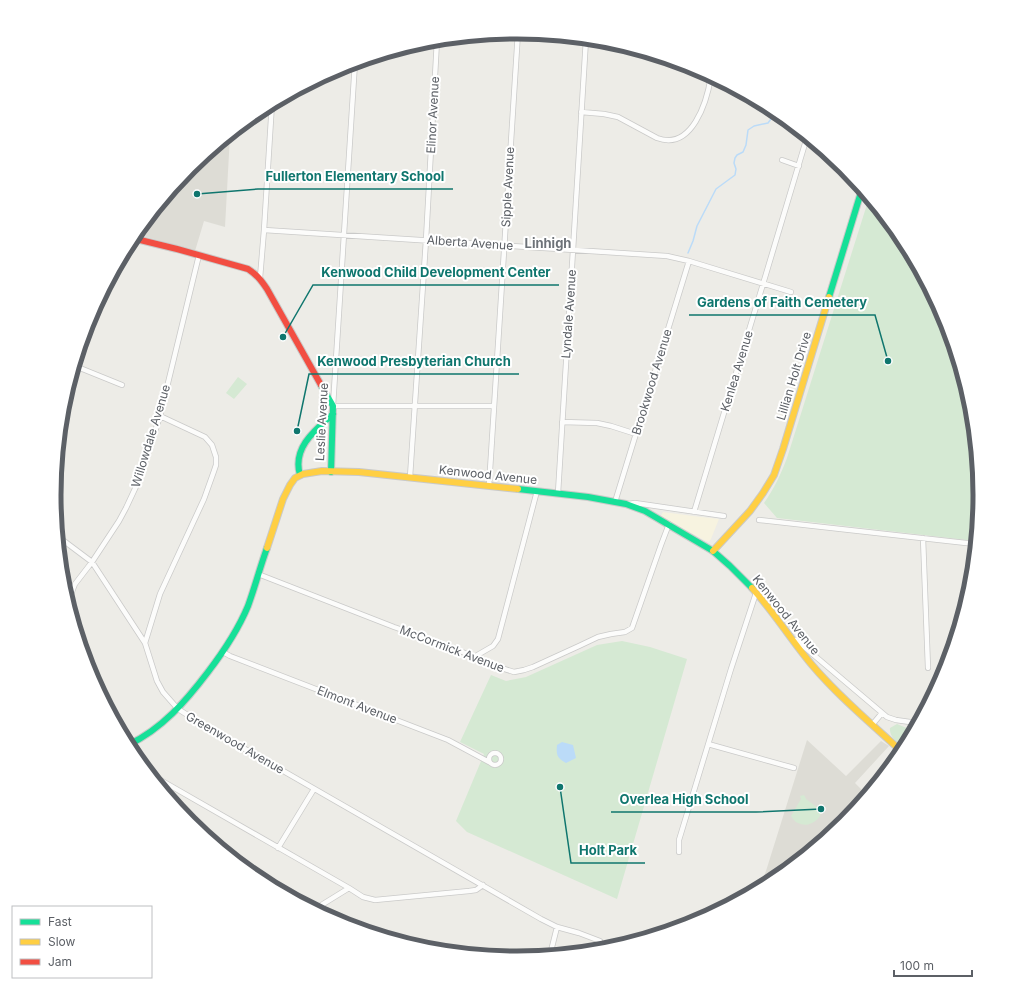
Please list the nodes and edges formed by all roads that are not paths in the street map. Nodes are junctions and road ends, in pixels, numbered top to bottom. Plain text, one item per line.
1 (518, 39) edge
2 (586, 45) edge
3 (437, 47) edge
4 (356, 69) edge
5 (710, 82) edge
6 (271, 111) edge
7 (581, 112) junction
8 (806, 142) edge
9 (782, 160) dead end
10 (799, 166) junction
11 (860, 194) edge
12 (264, 230) junction
13 (344, 235) junction
14 (139, 240) edge
15 (426, 240) junction
16 (505, 245) junction
17 (573, 249) junction
18 (199, 255) junction
19 (689, 261) junction
20 (260, 278) junction
21 (764, 284) junction
22 (791, 292) dead end
23 (80, 368) edge
24 (122, 385) dead end
25 (333, 406) junction
26 (415, 406) junction
27 (494, 406) junction
28 (333, 414) junction
29 (160, 416) junction
30 (562, 422) junction
31 (636, 434) junction
32 (330, 472) junction
33 (300, 476) junction
34 (410, 477) junction
35 (489, 486) junction
36 (537, 491) junction
37 (558, 493) junction
38 (616, 502) junction
39 (626, 504) junction
40 (694, 512) junction
41 (724, 516) dead end
42 (759, 520) dead end
43 (669, 524) junction
44 (923, 538) junction
45 (64, 541) dead end
46 (970, 543) edge
47 (713, 551) junction
48 (92, 562) junction
49 (258, 574) junction
50 (72, 592) edge
51 (756, 592) junction
52 (786, 630) junction
53 (145, 643) junction
54 (223, 652) junction
55 (474, 657) junction
56 (928, 668) dead end
57 (178, 709) junction
58 (882, 713) junction
59 (912, 722) edge
60 (872, 725) junction
61 (134, 742) edge
62 (708, 744) junction
63 (897, 747) edge
64 (489, 762) dead end
65 (794, 768) dead end
66 (161, 780) edge
67 (314, 789) junction
68 (278, 848) junction
69 (679, 852) dead end
70 (483, 885) junction
71 (349, 888) junction
72 (320, 906) edge
73 (557, 927) junction
74 (600, 941) dead end
75 (551, 950) edge

1 - 16 street, Sipple Avenue
2 - 7 street, Lyndale Avenue
3 - 15 street, Elinor Avenue
4 - 13 street, Leslie Avenue
5 - 7 street
6 - 12 street
7 - 17 street, Lyndale Avenue
8 - 10 street, Kenlea Avenue
9 - 10 street
10 - 21 street, Kenlea Avenue
11 - 47 main road, Lillian Holt Drive
12 - 13 street, Alberta Avenue
12 - 20 street
13 - 15 street, Alberta Avenue
13 - 25 street, Leslie Avenue
14 - 18 main road
15 - 16 street, Alberta Avenue
15 - 26 street, Elinor Avenue
16 - 17 street, Alberta Avenue
16 - 27 street, Sipple Avenue
17 - 19 street, Alberta Avenue
17 - 30 street, Lyndale Avenue
18 - 20 main road
18 - 29 street, Willowdale Avenue
19 - 21 street, Alberta Avenue
19 - 31 street, Brookwood Avenue
20 - 25 main road
21 - 22 street, Alberta Avenue
21 - 40 street, Kenlea Avenue
23 - 24 street
25 - 26 street
25 - 28 main road, Leslie Avenue
26 - 27 street
26 - 34 street, Elinor Avenue
27 - 35 street, Sipple Avenue
28 - 32 main road, Leslie Avenue
28 - 33 main road
29 - 48 street, Willowdale Avenue
29 - 53 street
30 - 31 street
30 - 37 street, Lyndale Avenue
31 - 38 street, Brookwood Avenue
32 - 33 main road, Kenwood Avenue
32 - 34 main road, Kenwood Avenue
33 - 49 main road
34 - 35 main road, Kenwood Avenue
35 - 36 main road, Kenwood Avenue
36 - 37 main road, Kenwood Avenue
36 - 55 street
37 - 38 main road, Kenwood Avenue
38 - 39 main road, Kenwood Avenue
39 - 40 street
39 - 43 main road, Kenwood Avenue
40 - 41 street
42 - 44 street
43 - 47 main road, Kenwood Avenue
43 - 55 street, McCormick Avenue
44 - 46 street
44 - 56 street
45 - 48 street, Greenwood Avenue
47 - 51 main road, Kenwood Avenue
48 - 50 street, Willowdale Avenue
48 - 53 street, Greenwood Avenue
49 - 54 main road
49 - 55 street, McCormick Avenue
51 - 52 main road, Kenwood Avenue
51 - 62 street
52 - 58 street
52 - 60 main road, Kenwood Avenue
53 - 57 street, Greenwood Avenue
54 - 57 main road
54 - 64 street, Elmont Avenue
57 - 61 main road
57 - 67 street, Greenwood Avenue
58 - 59 street
58 - 60 street
60 - 63 main road, Kenwood Avenue
62 - 65 street
62 - 69 street
66 - 68 street
67 - 68 street
67 - 70 street, Greenwood Avenue
68 - 71 street
70 - 71 street
70 - 73 street, Greenwood Avenue
71 - 72 street
73 - 74 street, Greenwood Avenue
73 - 75 street

